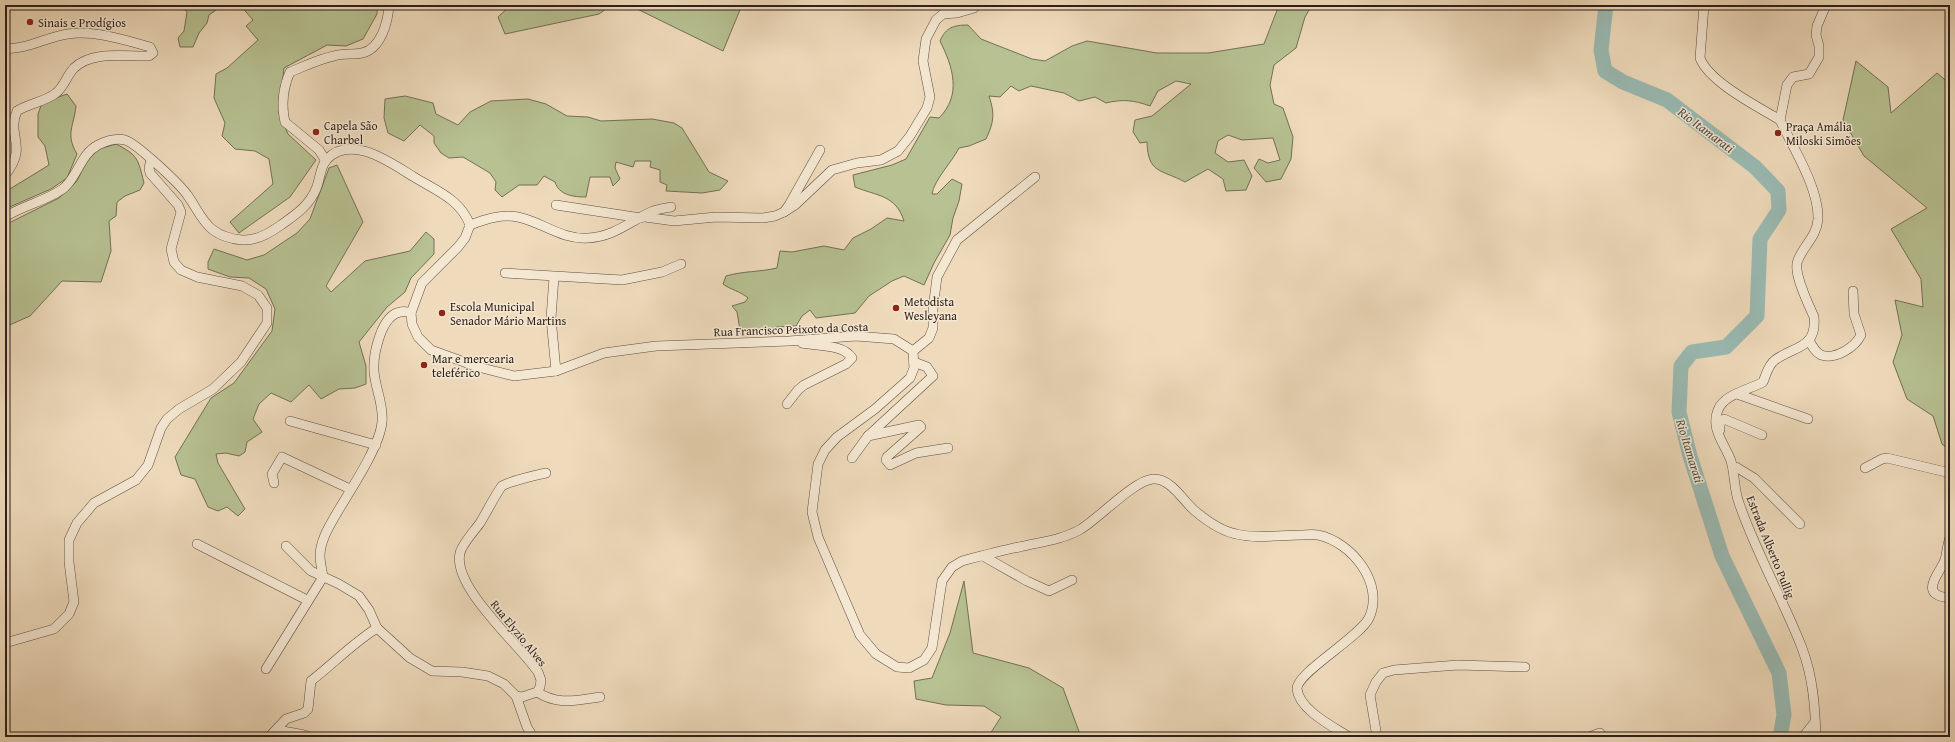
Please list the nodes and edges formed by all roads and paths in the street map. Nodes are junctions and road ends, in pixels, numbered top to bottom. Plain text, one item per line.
1 (389, 5) edge
2 (1704, 5) edge
3 (1826, 5) edge
4 (974, 8) dead end
5 (7, 48) edge
6 (1780, 120) junction
7 (820, 150) dead end
8 (151, 160) junction
9 (326, 161) junction
10 (5, 175) edge
11 (1035, 177) dead end
12 (556, 205) dead end
13 (671, 207) dead end
14 (784, 212) junction
15 (5, 217) edge
16 (643, 217) junction
17 (470, 225) junction
18 (680, 264) dead end
19 (505, 273) dead end
20 (554, 278) junction
21 (1853, 291) dead end
22 (410, 313) junction
23 (1809, 340) junction
24 (789, 341) junction
25 (913, 351) junction
26 (914, 362) junction
27 (556, 371) junction
28 (1737, 394) junction
29 (788, 404) dead end
30 (1808, 419) dead end
31 (290, 421) dead end
32 (1762, 435) dead end
33 (868, 436) junction
34 (376, 445) junction
35 (948, 448) dead end
36 (852, 458) dead end
37 (1736, 467) junction
38 (1865, 468) dead end
39 (546, 473) dead end
40 (1950, 473) edge
41 (274, 483) dead end
42 (350, 489) junction
43 (1738, 502) junction
44 (1800, 524) dead end
45 (1950, 538) edge
46 (197, 544) dead end
47 (286, 546) dead end
48 (983, 556) junction
49 (323, 577) junction
50 (1072, 580) dead end
51 (1950, 598) edge
52 (307, 600) junction
53 (377, 628) junction
54 (5, 643) edge
55 (1525, 667) dead end
56 (266, 669) dead end
57 (537, 692) junction
58 (516, 696) junction
59 (600, 697) dead end
60 (1815, 722) junction
61 (278, 730) junction
62 (1600, 732) dead end
63 (269, 737) edge
64 (310, 737) edge
65 (533, 737) edge
66 (1349, 737) edge
67 (1377, 737) edge
68 (1589, 737) edge
69 (1803, 737) edge
70 (1816, 737) edge

1 - 9 street
2 - 6 street
3 - 6 street
4 - 14 street
5 - 10 street
6 - 23 street
7 - 14 street
8 - 9 street
8 - 15 street
8 - 54 street
9 - 17 street
11 - 25 street
12 - 16 street
13 - 16 street
14 - 16 street
16 - 17 street
17 - 22 street
18 - 20 street
19 - 20 street
20 - 27 street
21 - 23 street
22 - 27 street, Rua Francisco Peixoto da Costa
22 - 34 street
23 - 28 street, Estrada Alberto Pullig
24 - 25 street, Rua Francisco Peixoto da Costa
24 - 27 street, Rua Francisco Peixoto da Costa
24 - 29 street
25 - 26 street
26 - 33 street
26 - 48 street
28 - 30 street
28 - 43 street, Estrada Alberto Pullig
31 - 34 street
32 - 37 street
33 - 35 street
33 - 36 street
34 - 42 street
37 - 43 street
37 - 44 street
38 - 40 street
39 - 57 street, Rua Elyzio Alves
41 - 42 street
42 - 49 street
43 - 60 street, Estrada Alberto Pullig
45 - 51 street
46 - 52 street
47 - 49 street
48 - 50 street
48 - 66 street
49 - 52 street
49 - 53 street
52 - 56 street
53 - 58 street
53 - 61 street
55 - 67 street
57 - 58 street
57 - 59 street
58 - 65 street
60 - 69 street
60 - 70 street, Estrada Alberto Pullig
61 - 63 street
61 - 64 street
62 - 68 street

